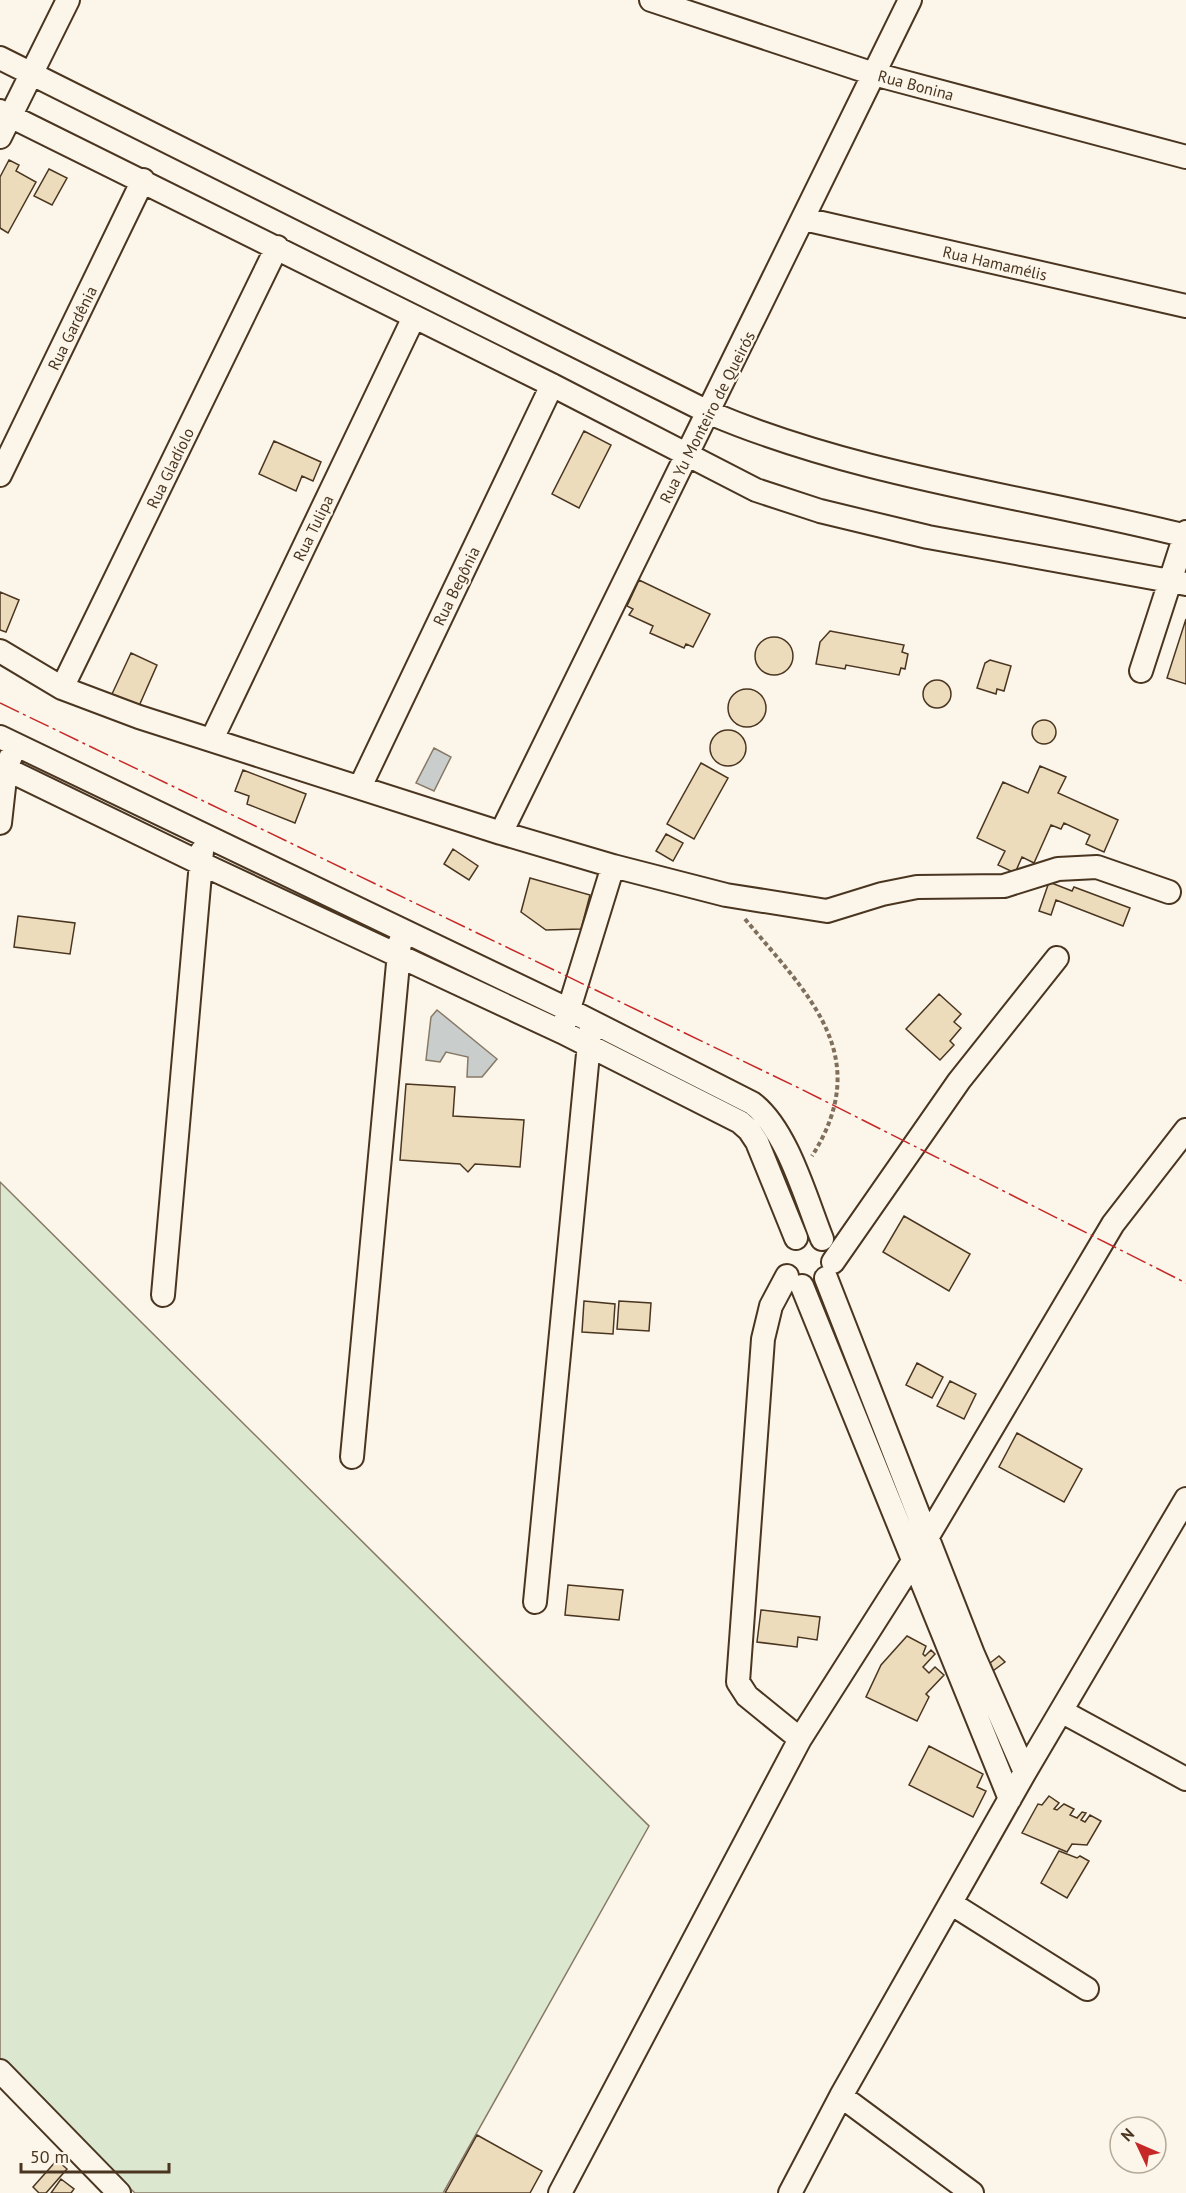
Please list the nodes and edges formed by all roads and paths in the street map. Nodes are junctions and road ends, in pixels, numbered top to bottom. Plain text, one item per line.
1 (68, 0) edge
2 (651, 0) edge
3 (910, 0) edge
4 (0, 58) edge
5 (31, 74) junction
6 (874, 74) junction
7 (5, 113) edge
8 (0, 137) edge
9 (1186, 157) edge
10 (143, 180) junction
11 (804, 219) junction
12 (277, 247) junction
13 (1186, 306) edge
14 (414, 317) junction
15 (552, 385) junction
16 (710, 413) junction
17 (686, 457) junction
18 (0, 475) edge
19 (1186, 535) edge
20 (1179, 582) edge
21 (0, 651) edge
22 (1141, 671) dead end
23 (63, 688) junction
24 (212, 739) junction
25 (7, 741) edge
26 (3, 767) edge
27 (360, 787) junction
28 (0, 823) edge
29 (204, 833) junction
30 (501, 833) junction
31 (202, 864) junction
32 (613, 866) junction
33 (1169, 892) dead end
34 (726, 895) junction
35 (403, 930) junction
36 (397, 955) junction
37 (1057, 958) dead end
38 (569, 1010) junction
39 (593, 1022) junction
40 (562, 1032) junction
41 (587, 1046) junction
42 (1186, 1130) edge
43 (796, 1175) junction
44 (796, 1238) junction
45 (822, 1239) junction
46 (830, 1270) junction
47 (795, 1281) junction
48 (163, 1295) dead end
49 (352, 1457) dead end
50 (1185, 1505) edge
51 (928, 1536) junction
52 (912, 1563) junction
53 (535, 1602) dead end
54 (1061, 1711) junction
55 (800, 1739) junction
56 (1025, 1772) junction
57 (1186, 1779) edge
58 (1010, 1799) junction
59 (952, 1904) junction
60 (1087, 1989) dead end
61 (4, 2087) edge
62 (841, 2096) junction
63 (119, 2193) edge
64 (560, 2193) edge
65 (790, 2193) edge
66 (972, 2193) edge

1 - 5 street
2 - 6 street, Rua Bonina
3 - 6 street, Rua Yu Monteiro de Queirós
4 - 5 street
5 - 7 street
5 - 16 street
6 - 9 street, Rua Bonina
6 - 11 street, Rua Yu Monteiro de Queirós
7 - 8 street
7 - 10 street
10 - 12 street
10 - 18 street, Rua Gardênia
11 - 13 street, Rua Hamamélis
11 - 16 street, Rua Yu Monteiro de Queirós
12 - 14 street
12 - 23 street, Rua Gladíolo
14 - 15 street
14 - 24 street, Rua Tulipa
15 - 17 street
15 - 27 street, Rua Begônia
16 - 17 street, Rua Yu Monteiro de Queirós
16 - 19 street
17 - 20 street
17 - 30 street, Rua Yu Monteiro de Queirós
19 - 20 street
20 - 22 street
21 - 23 street
23 - 24 street
24 - 27 street
25 - 26 street
25 - 29 street
26 - 28 street
26 - 31 street
27 - 30 street
29 - 31 street
29 - 35 street
30 - 32 street
31 - 36 street
31 - 48 street
32 - 34 street
32 - 38 street
33 - 34 street
34 - 43 path
35 - 36 street
35 - 38 street
36 - 40 street
36 - 49 street
37 - 46 street
38 - 39 street
38 - 40 street
39 - 41 street
39 - 43 street
40 - 41 street
41 - 44 street
41 - 53 street
42 - 51 street
43 - 45 street
44 - 45 street
44 - 47 street
45 - 46 street
46 - 47 street
46 - 51 street
47 - 52 street
47 - 55 street
50 - 54 street
51 - 52 street
51 - 56 street
52 - 55 street
52 - 58 street
54 - 56 street
54 - 57 street
55 - 64 street
56 - 58 street
58 - 59 street
59 - 60 street
59 - 62 street
61 - 63 street
62 - 65 street
62 - 66 street

